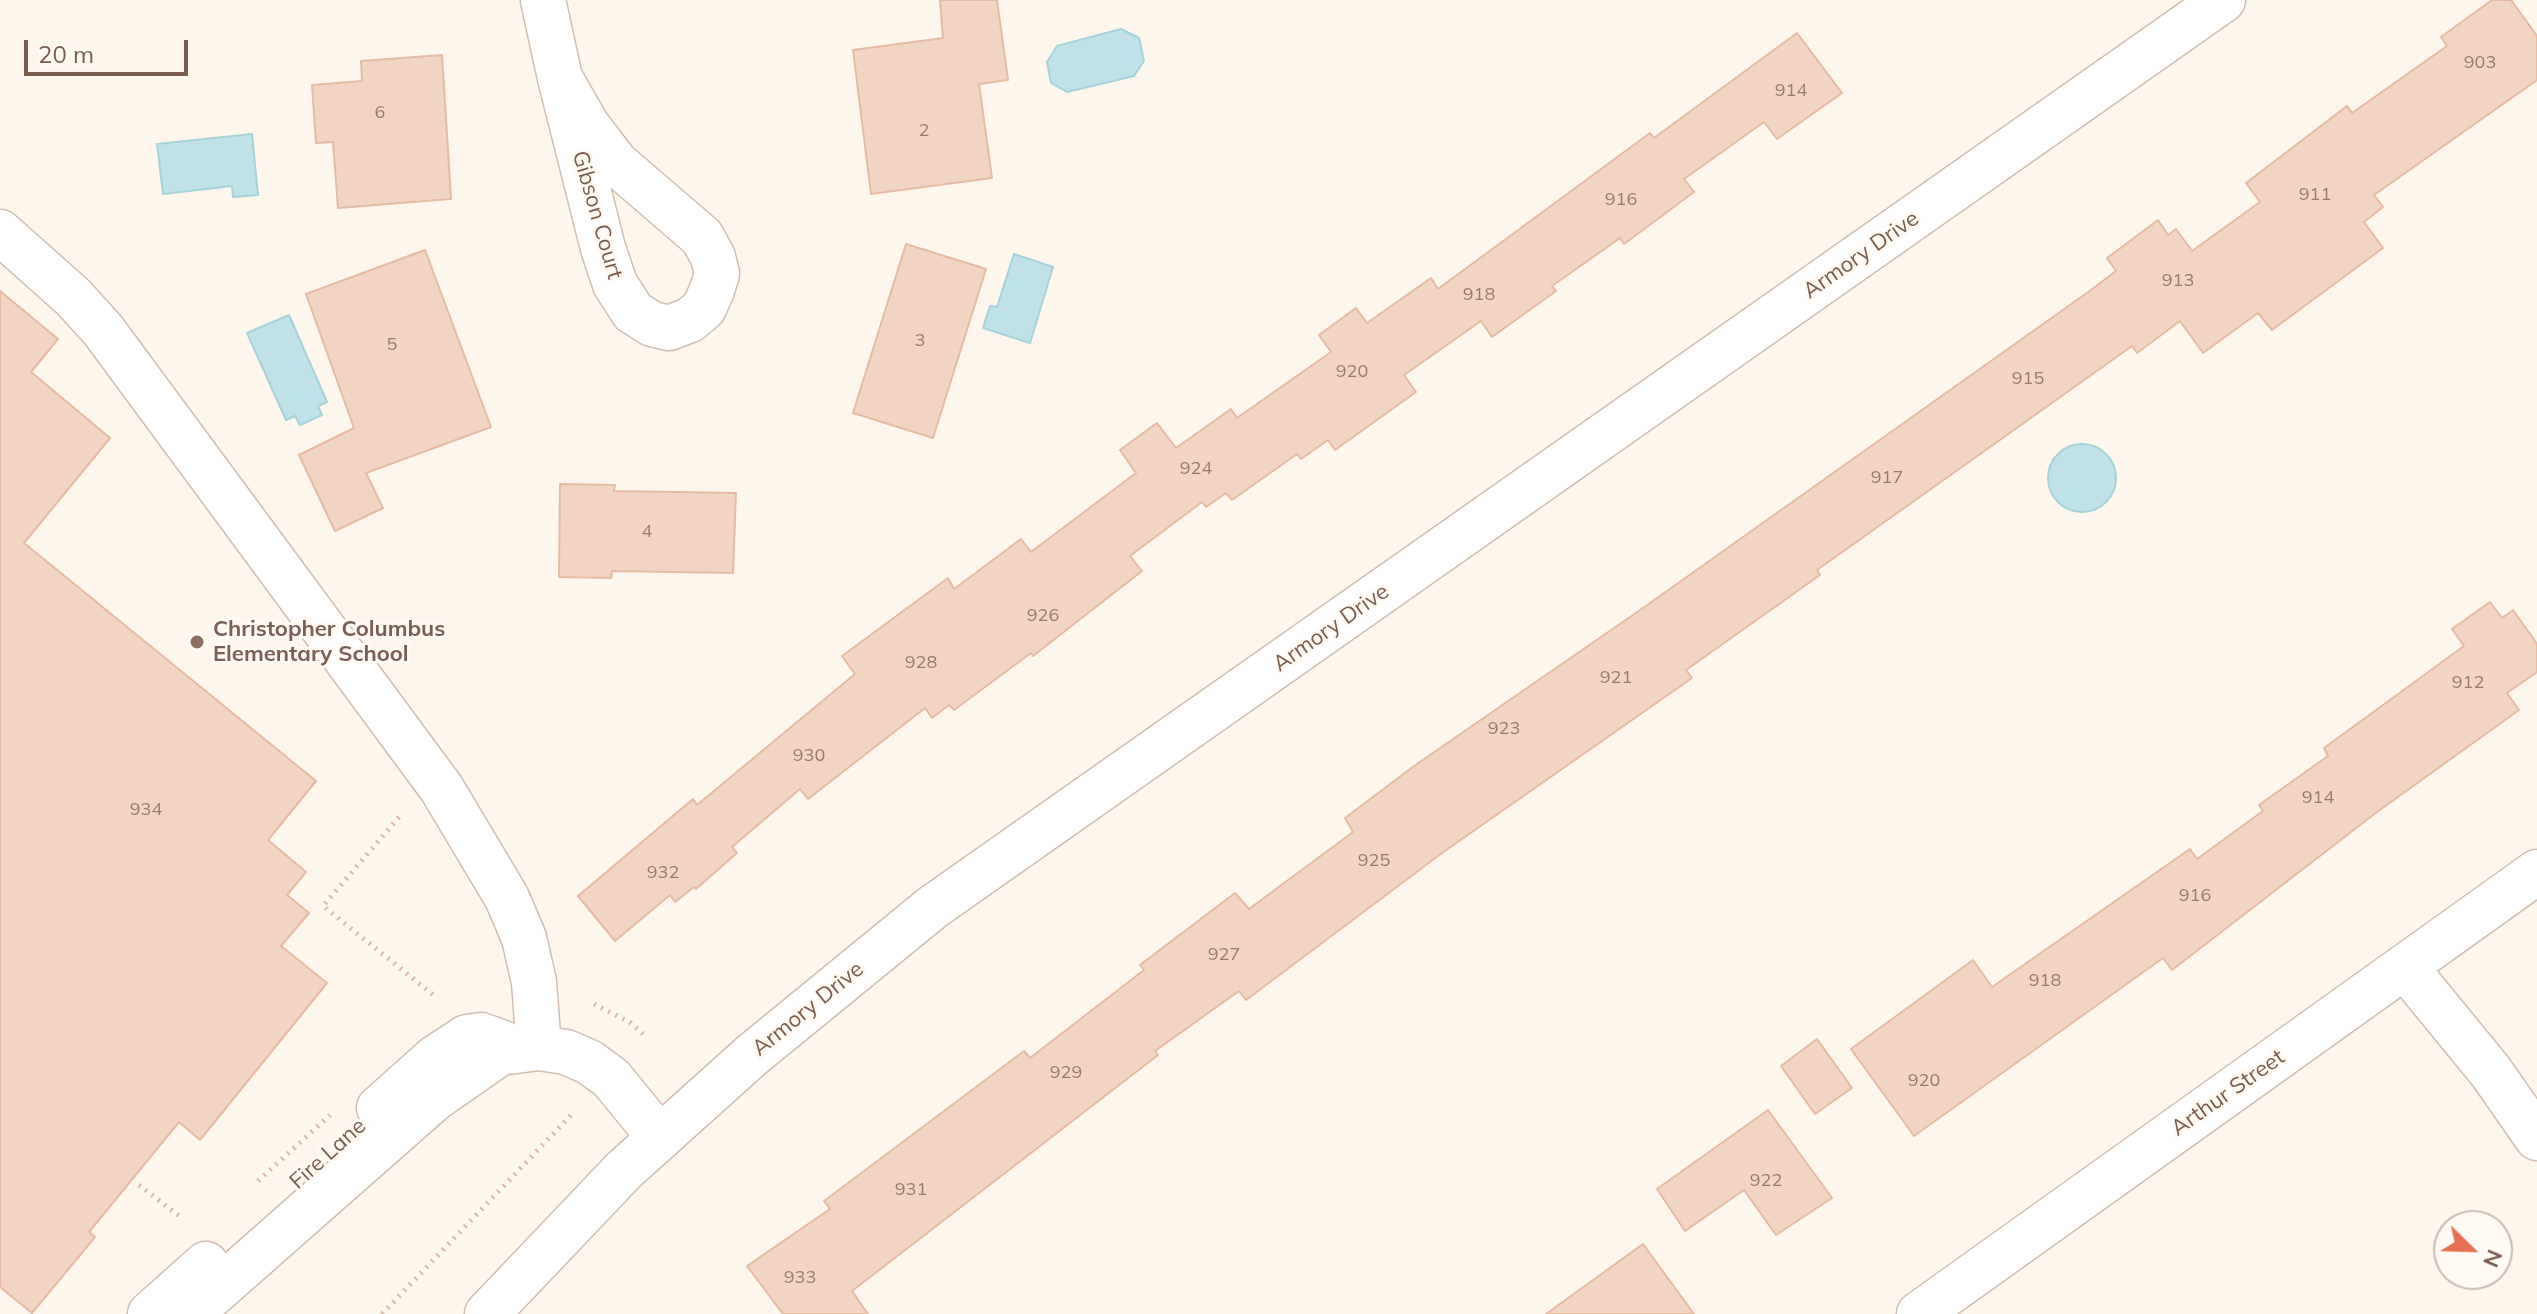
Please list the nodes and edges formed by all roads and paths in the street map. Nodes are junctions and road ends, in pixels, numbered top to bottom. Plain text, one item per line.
1 (543, 0) edge
2 (2223, 0) edge
3 (560, 78) junction
4 (0, 232) edge
5 (403, 812) dead end
6 (2537, 872) edge
7 (2405, 967) junction
8 (447, 1005) dead end
9 (530, 1048) junction
10 (584, 1101) dead end
11 (340, 1106) dead end
12 (660, 1138) junction
13 (2537, 1138) edge
14 (139, 1185) dead end
15 (247, 1191) dead end
16 (188, 1223) dead end
17 (150, 1314) edge
18 (190, 1314) edge
19 (382, 1314) edge
20 (487, 1314) edge
21 (1919, 1314) edge

1 - 3 street, Gibson Court
2 - 12 street, Armory Drive
3 - 3 street, Gibson Court
4 - 9 street
5 - 8 path
6 - 7 street, Arthur Street
7 - 13 street
7 - 21 street, Arthur Street
9 - 12 street, Fire Lane
9 - 17 street, Fire Lane
9 - 18 street
10 - 19 path
11 - 15 path
12 - 20 street, Armory Drive
14 - 16 path

